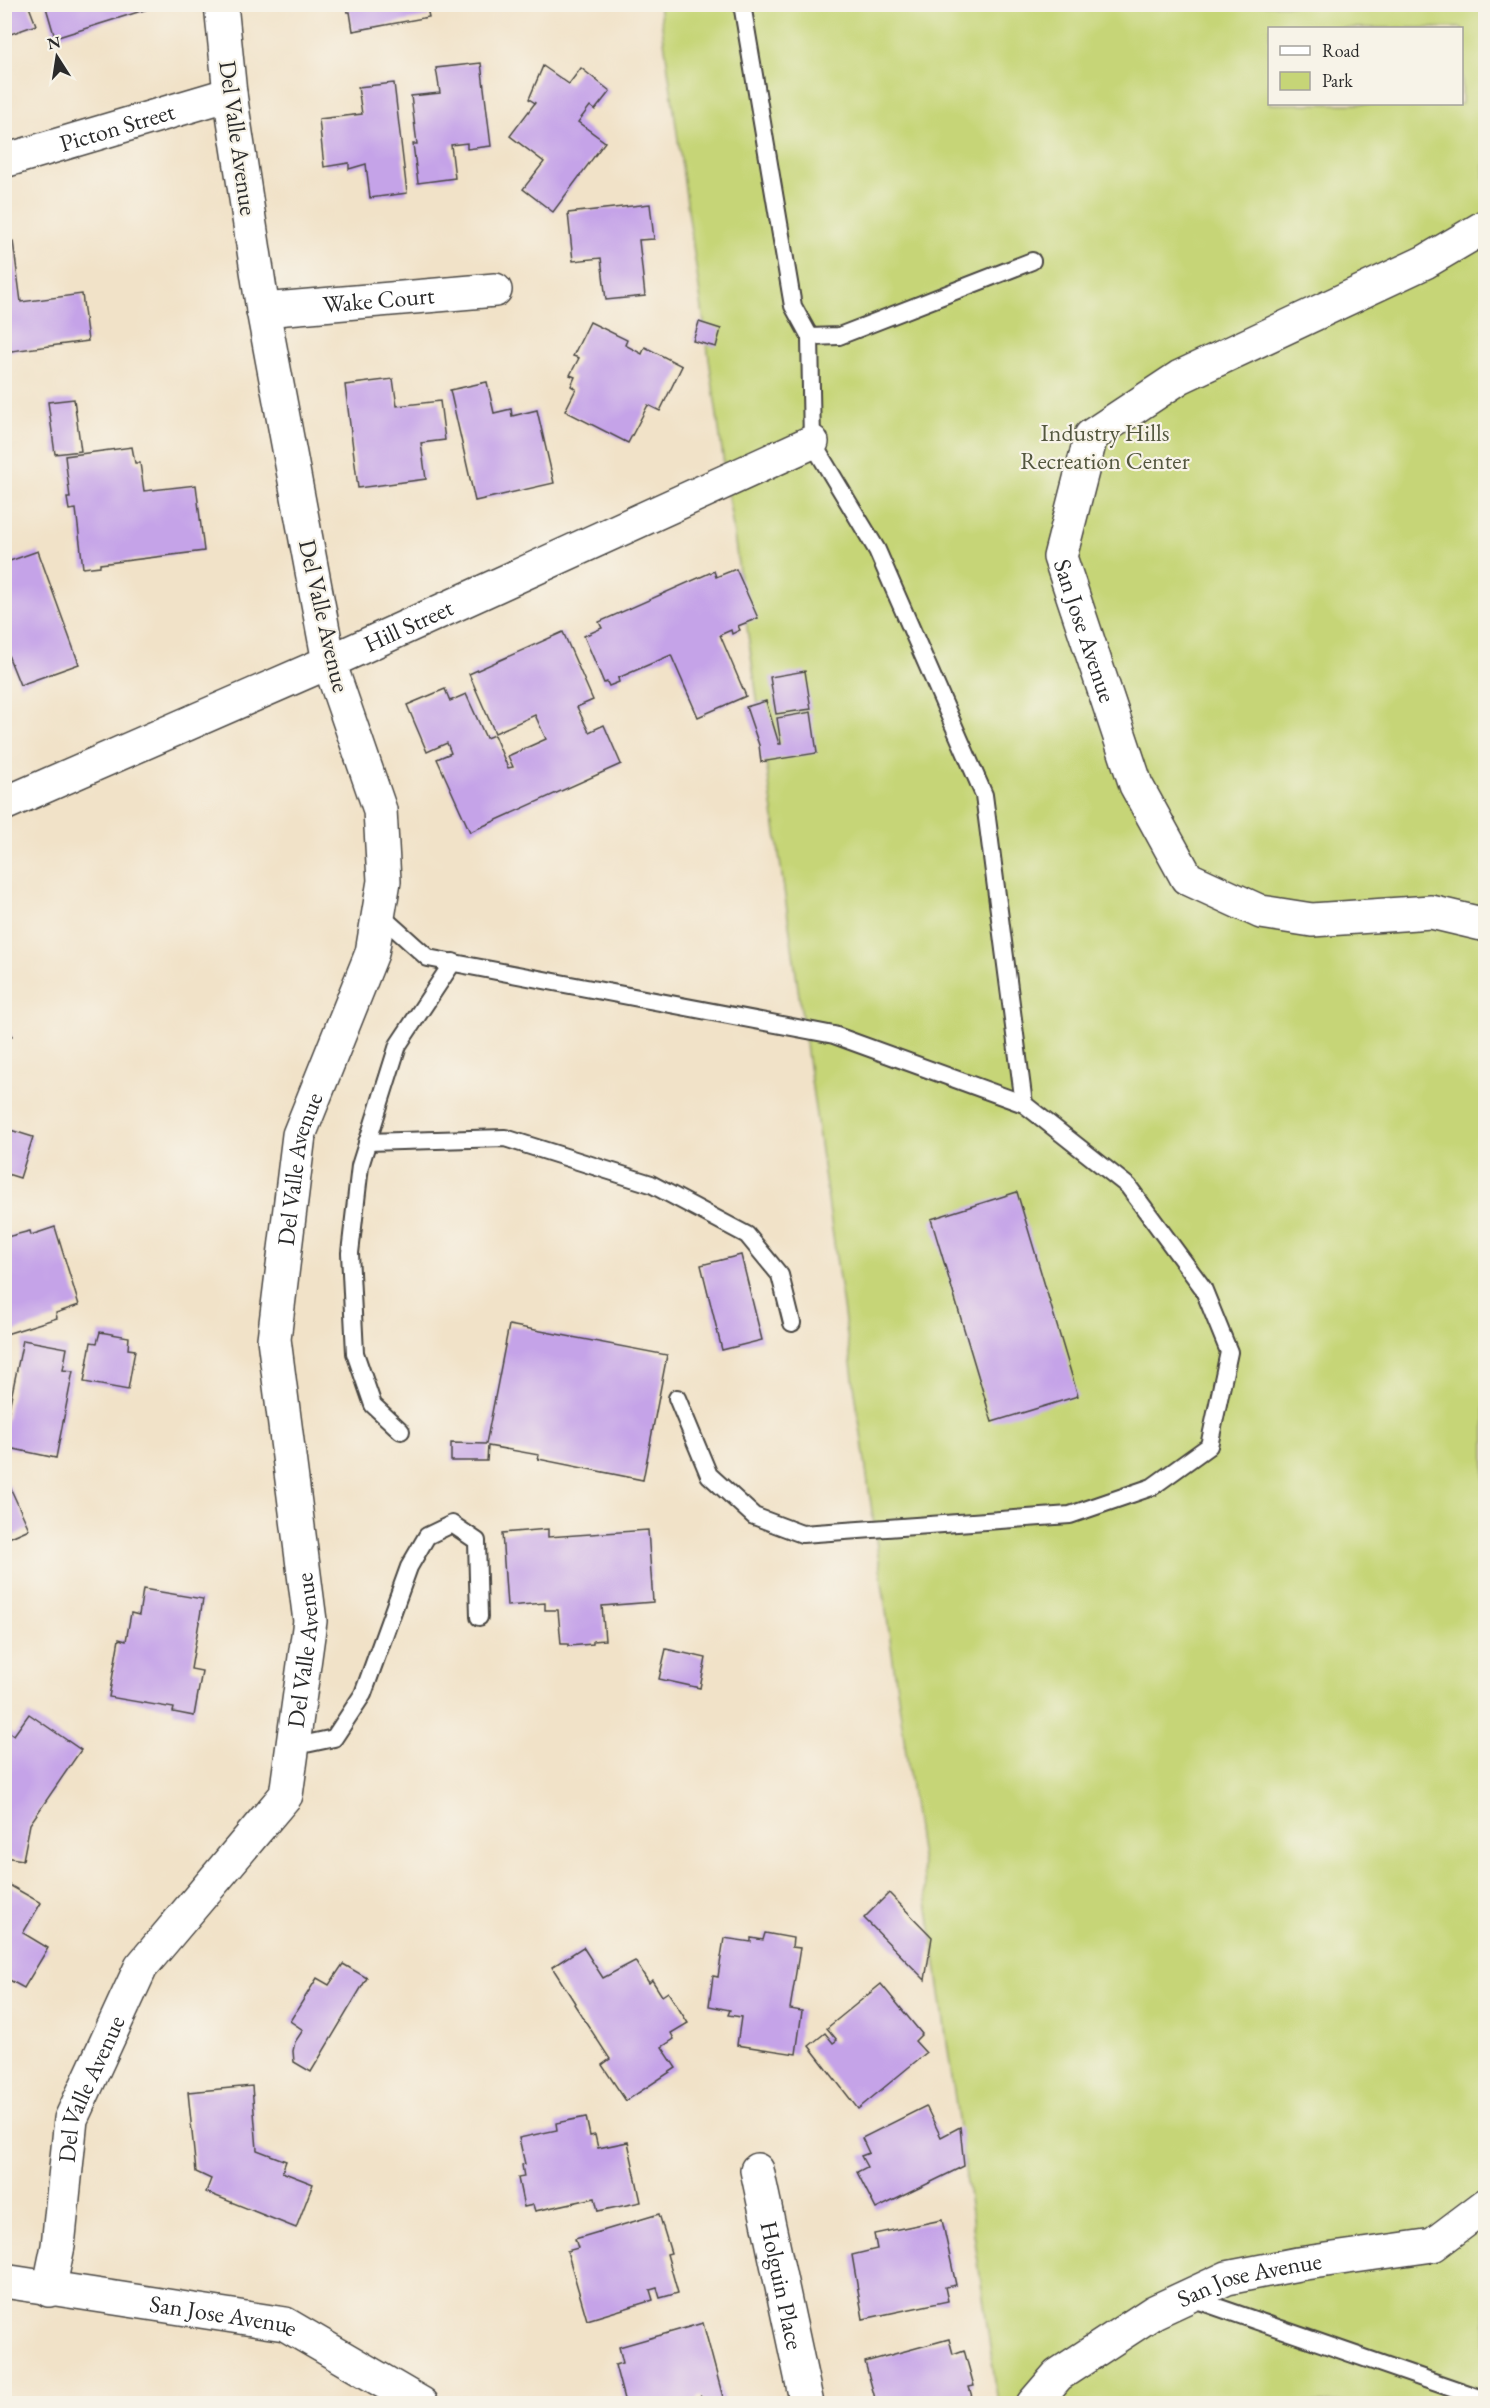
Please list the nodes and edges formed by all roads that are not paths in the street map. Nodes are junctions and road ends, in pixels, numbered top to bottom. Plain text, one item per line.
1 (221, 4) edge
2 (742, 4) edge
3 (230, 94) junction
4 (4, 161) edge
5 (1485, 226) edge
6 (1032, 261) dead end
7 (495, 290) dead end
8 (262, 310) junction
9 (810, 337) junction
10 (812, 442) junction
11 (329, 662) junction
12 (4, 804) edge
13 (379, 914) junction
14 (1485, 925) edge
15 (453, 962) junction
16 (1024, 1104) junction
17 (367, 1142) junction
18 (792, 1323) dead end
19 (677, 1398) dead end
20 (401, 1431) dead end
21 (479, 1617) dead end
22 (292, 1748) junction
23 (757, 2170) dead end
24 (1485, 2205) edge
25 (4, 2281) edge
26 (49, 2289) junction
27 (1187, 2297) junction
28 (1485, 2400) edge
29 (422, 2403) edge
30 (807, 2403) edge
31 (1033, 2403) edge

1 - 3 street, Del Valle Avenue
2 - 9 lane
3 - 4 street, Picton Street
3 - 8 street, Del Valle Avenue
5 - 14 street, San Jose Avenue
6 - 9 lane
7 - 8 street, Wake Court
8 - 11 street, Del Valle Avenue
9 - 10 lane
10 - 11 street, Hill Street
10 - 16 lane
11 - 12 street, Hill Street
11 - 13 street, Del Valle Avenue
13 - 15 lane
13 - 22 street, Del Valle Avenue
15 - 16 lane
15 - 17 lane
16 - 19 lane
17 - 18 lane
17 - 20 lane
21 - 22 lane
22 - 26 street, Del Valle Avenue
23 - 30 street, Holguin Place
24 - 27 street, San Jose Avenue
25 - 26 street, San Jose Avenue
26 - 29 street, San Jose Avenue
27 - 28 lane
27 - 31 street, San Jose Avenue

